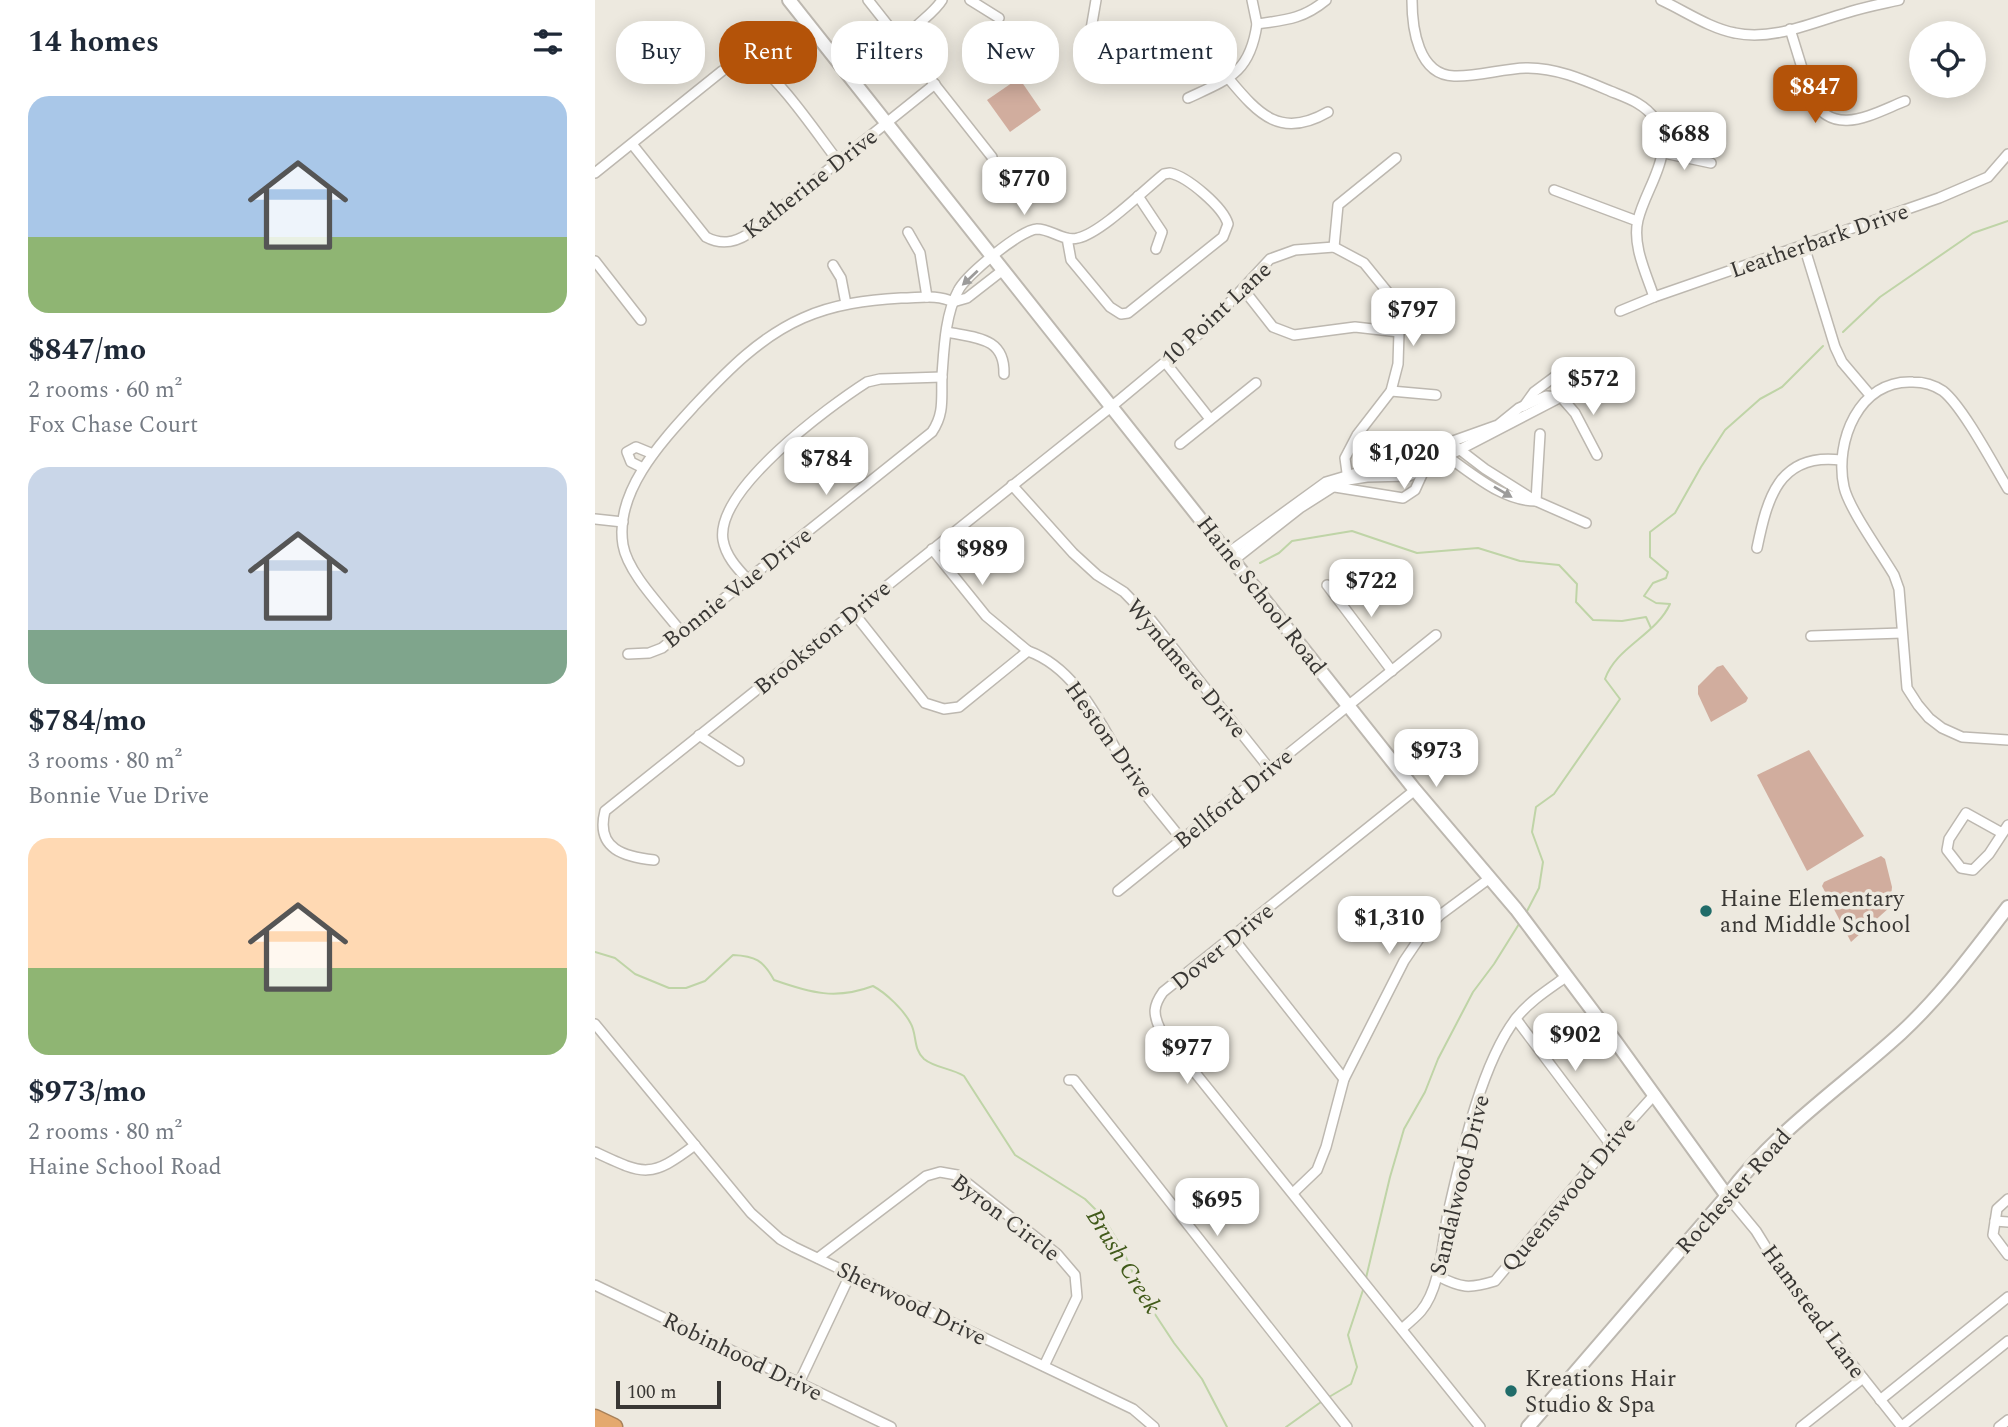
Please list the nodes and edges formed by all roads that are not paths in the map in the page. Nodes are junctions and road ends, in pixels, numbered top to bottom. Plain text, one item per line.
1 (789, 0) edge
2 (868, 0) edge
3 (942, 0) edge
4 (970, 0) edge
5 (1096, 0) edge
6 (1252, 0) edge
7 (1326, 0) edge
8 (1412, 0) edge
9 (1661, 0) edge
10 (1899, 0) edge
11 (1674, 3) edge
12 (999, 18) dead end
13 (884, 21) edge
14 (923, 21) edge
15 (1092, 21) edge
16 (1257, 24) junction
17 (1790, 29) junction
18 (1237, 70) edge
19 (935, 84) joint
20 (1218, 84) edge
21 (1233, 84) edge
22 (1188, 98) dead end
23 (1905, 101) dead end
24 (1328, 112) dead end
25 (886, 124) junction
26 (632, 144) junction
27 (1664, 153) junction
28 (2008, 154) edge
29 (992, 157) dead end
30 (1395, 158) dead end
31 (838, 161) junction
32 (1711, 163) dead end
33 (595, 173) edge
34 (1554, 190) dead end
35 (1138, 195) junction
36 (1637, 221) junction
37 (908, 232) dead end
38 (1067, 238) junction
39 (1804, 246) junction
40 (1334, 247) junction
41 (1156, 249) dead end
42 (992, 257) junction
43 (595, 261) edge
44 (833, 265) dead end
45 (1003, 270) junction
46 (1244, 290) junction
47 (927, 297) junction
48 (1654, 297) junction
49 (953, 302) junction
50 (846, 304) junction
51 (1621, 311) dead end
52 (641, 320) dead end
53 (947, 332) junction
54 (1399, 332) junction
55 (1165, 362) junction
56 (1569, 366) dead end
57 (1004, 374) dead end
58 (942, 377) junction
59 (1256, 383) dead end
60 (1391, 391) junction
61 (1436, 395) dead end
62 (1870, 395) junction
63 (1562, 397) junction
64 (1524, 405) junction
65 (1111, 407) junction
66 (1521, 418) junction
67 (1210, 419) junction
68 (1540, 434) dead end
69 (1444, 443) junction
70 (1180, 444) dead end
71 (1460, 448) junction
72 (653, 454) junction
73 (1414, 454) junction
74 (1445, 455) junction
75 (1597, 455) dead end
76 (1841, 460) junction
77 (1428, 466) junction
78 (643, 468) junction
79 (1347, 478) junction
80 (1012, 485) junction
81 (1333, 487) junction
82 (2008, 489) edge
83 (1535, 501) junction
84 (595, 519) edge
85 (623, 522) junction
86 (1586, 523) dead end
87 (1757, 548) dead end
88 (932, 549) junction
89 (1231, 557) junction
90 (749, 580) junction
91 (1327, 585) dead end
92 (853, 612) junction
93 (1902, 632) junction
94 (682, 633) junction
95 (1436, 635) dead end
96 (1811, 636) dead end
97 (1028, 651) junction
98 (628, 654) dead end
99 (1392, 671) junction
100 (1348, 705) junction
101 (699, 735) junction
102 (2008, 740) edge
103 (739, 761) dead end
104 (1269, 768) junction
105 (1415, 790) junction
106 (2005, 829) edge
107 (1182, 839) junction
108 (654, 860) dead end
109 (1490, 878) junction
110 (1118, 891) dead end
111 (2008, 907) edge
112 (1233, 938) junction
113 (1567, 976) junction
114 (1516, 1019) junction
115 (595, 1024) edge
116 (1344, 1079) junction
117 (1069, 1080) dead end
118 (1654, 1094) junction
119 (1610, 1144) junction
120 (695, 1145) junction
121 (595, 1152) edge
122 (1293, 1192) junction
123 (1727, 1196) junction
124 (2008, 1199) edge
125 (1995, 1221) junction
126 (2008, 1222) edge
127 (2008, 1255) edge
128 (818, 1258) junction
129 (850, 1275) junction
130 (1438, 1276) junction
131 (595, 1285) edge
132 (2008, 1297) edge
133 (1402, 1329) junction
134 (2008, 1341) edge
135 (1044, 1366) junction
136 (1863, 1378) junction
137 (799, 1383) junction
138 (1880, 1400) junction
139 (595, 1418) edge
140 (2008, 1420) edge
141 (614, 1427) edge
142 (891, 1427) edge
143 (1154, 1427) edge
144 (1347, 1427) edge
145 (1480, 1427) edge
146 (1528, 1427) edge
147 (1801, 1427) edge
148 (1901, 1427) edge
149 (1999, 1427) edge

1 - 25 street, Haine School Road
2 - 13 street
3 - 14 street
4 - 12 street
5 - 15 street
6 - 16 street
7 - 16 street
8 - 27 street
9 - 11 street
10 - 17 street
11 - 17 street
16 - 18 street
17 - 23 street
19 - 25 street, Katherine Drive
19 - 29 street
20 - 22 street
21 - 24 street
25 - 31 street, Katherine Drive
25 - 42 street, Haine School Road
26 - 31 street
26 - 31 street, Katherine Drive
26 - 33 street
27 - 32 street
27 - 36 street
28 - 39 street, Leatherbark Drive
30 - 40 street
34 - 36 street
35 - 38 street
35 - 38 street
35 - 41 street
36 - 48 street
37 - 47 street
38 - 42 street, Bonnie Vue Drive
39 - 48 street, Leatherbark Drive
39 - 62 street
40 - 46 street, 10 Point Lane
40 - 54 street
42 - 45 street, Haine School Road
42 -> 49 street, Bonnie Vue Drive
43 - 52 street
44 - 50 street
45 - 49 street
45 - 65 street, Haine School Road
46 - 54 street
46 - 55 street, 10 Point Lane
47 - 49 street
47 - 50 street
48 - 51 street, Leatherbark Drive
49 - 53 street, Bonnie Vue Drive
50 - 72 street
53 - 57 street
53 - 58 street, Bonnie Vue Drive
54 - 60 street
55 - 65 street, 10 Point Lane
55 - 67 street
56 - 64 street
58 - 90 street, Bonnie Vue Drive
58 - 90 street
59 - 67 street
60 - 61 street
60 - 79 street
62 - 76 street
62 - 82 street
63 - 64 street
63 - 66 street
63 - 75 street
64 - 66 street
64 - 69 street
65 - 80 street, Brookston Drive
65 - 89 street, Haine School Road
66 - 71 street
67 - 70 street
68 - 83 street
69 - 71 street
69 - 73 street
71 - 74 street
71 - 83 street
72 - 78 street
72 - 78 street
73 - 77 street
73 - 79 street
74 - 77 street
74 -> 83 street
76 - 87 street
76 - 93 street
77 - 79 street
77 - 81 street
78 - 85 street
79 - 81 street
79 - 89 street
80 - 88 street, Brookston Drive
80 - 104 street, Wyndmere Drive
81 - 89 street
83 - 86 street
84 - 85 street
85 - 94 street
88 - 92 street, Brookston Drive
88 - 97 street, Heston Drive
89 - 100 street, Haine School Road
90 - 94 street, Bonnie Vue Drive
91 - 99 street
92 - 97 street
92 - 101 street, Brookston Drive
93 - 96 street
93 - 102 street
94 - 98 street, Bonnie Vue Drive
95 - 99 street, Bellford Drive
97 - 107 street, Heston Drive
99 - 100 street, Bellford Drive
100 - 104 street, Bellford Drive
100 - 105 street, Haine School Road
101 - 103 street
101 - 108 street, Brookston Drive
104 - 107 street, Bellford Drive
105 - 109 street, Haine School Road
105 - 112 street, Dover Drive
106 - 106 street
107 - 110 street, Bellford Drive
109 - 113 street, Haine School Road
109 - 116 street
111 - 123 street, Rochester Road
112 - 116 street
112 - 122 street, Dover Drive
113 - 114 street, Sandalwood Drive
113 - 118 street, Haine School Road
114 - 119 street
114 - 130 street, Sandalwood Drive
115 - 120 street, Sherwood Drive
116 - 122 street
117 - 144 street
118 - 119 street, Queenswood Drive
118 - 123 street, Haine School Road
119 - 130 street, Queenswood Drive
120 - 121 street
120 - 128 street, Sherwood Drive
122 - 133 street, Dover Drive
123 - 136 street, Hamstead Lane
123 - 146 street, Rochester Road
124 - 125 street
125 - 126 street
125 - 127 street
128 - 129 street, Sherwood Drive
128 - 135 street, Byron Circle
129 - 135 street, Sherwood Drive
129 - 137 street
130 - 133 street, Sandalwood Drive
131 - 137 street, Robinhood Drive
132 - 138 street
133 - 145 street, Dover Drive
134 - 148 street
135 - 143 street, Sherwood Drive
136 - 138 street, Hamstead Lane
136 - 147 street
137 - 142 street, Robinhood Drive
138 - 148 street, Hamstead Lane
139 - 141 highway
140 - 149 street

